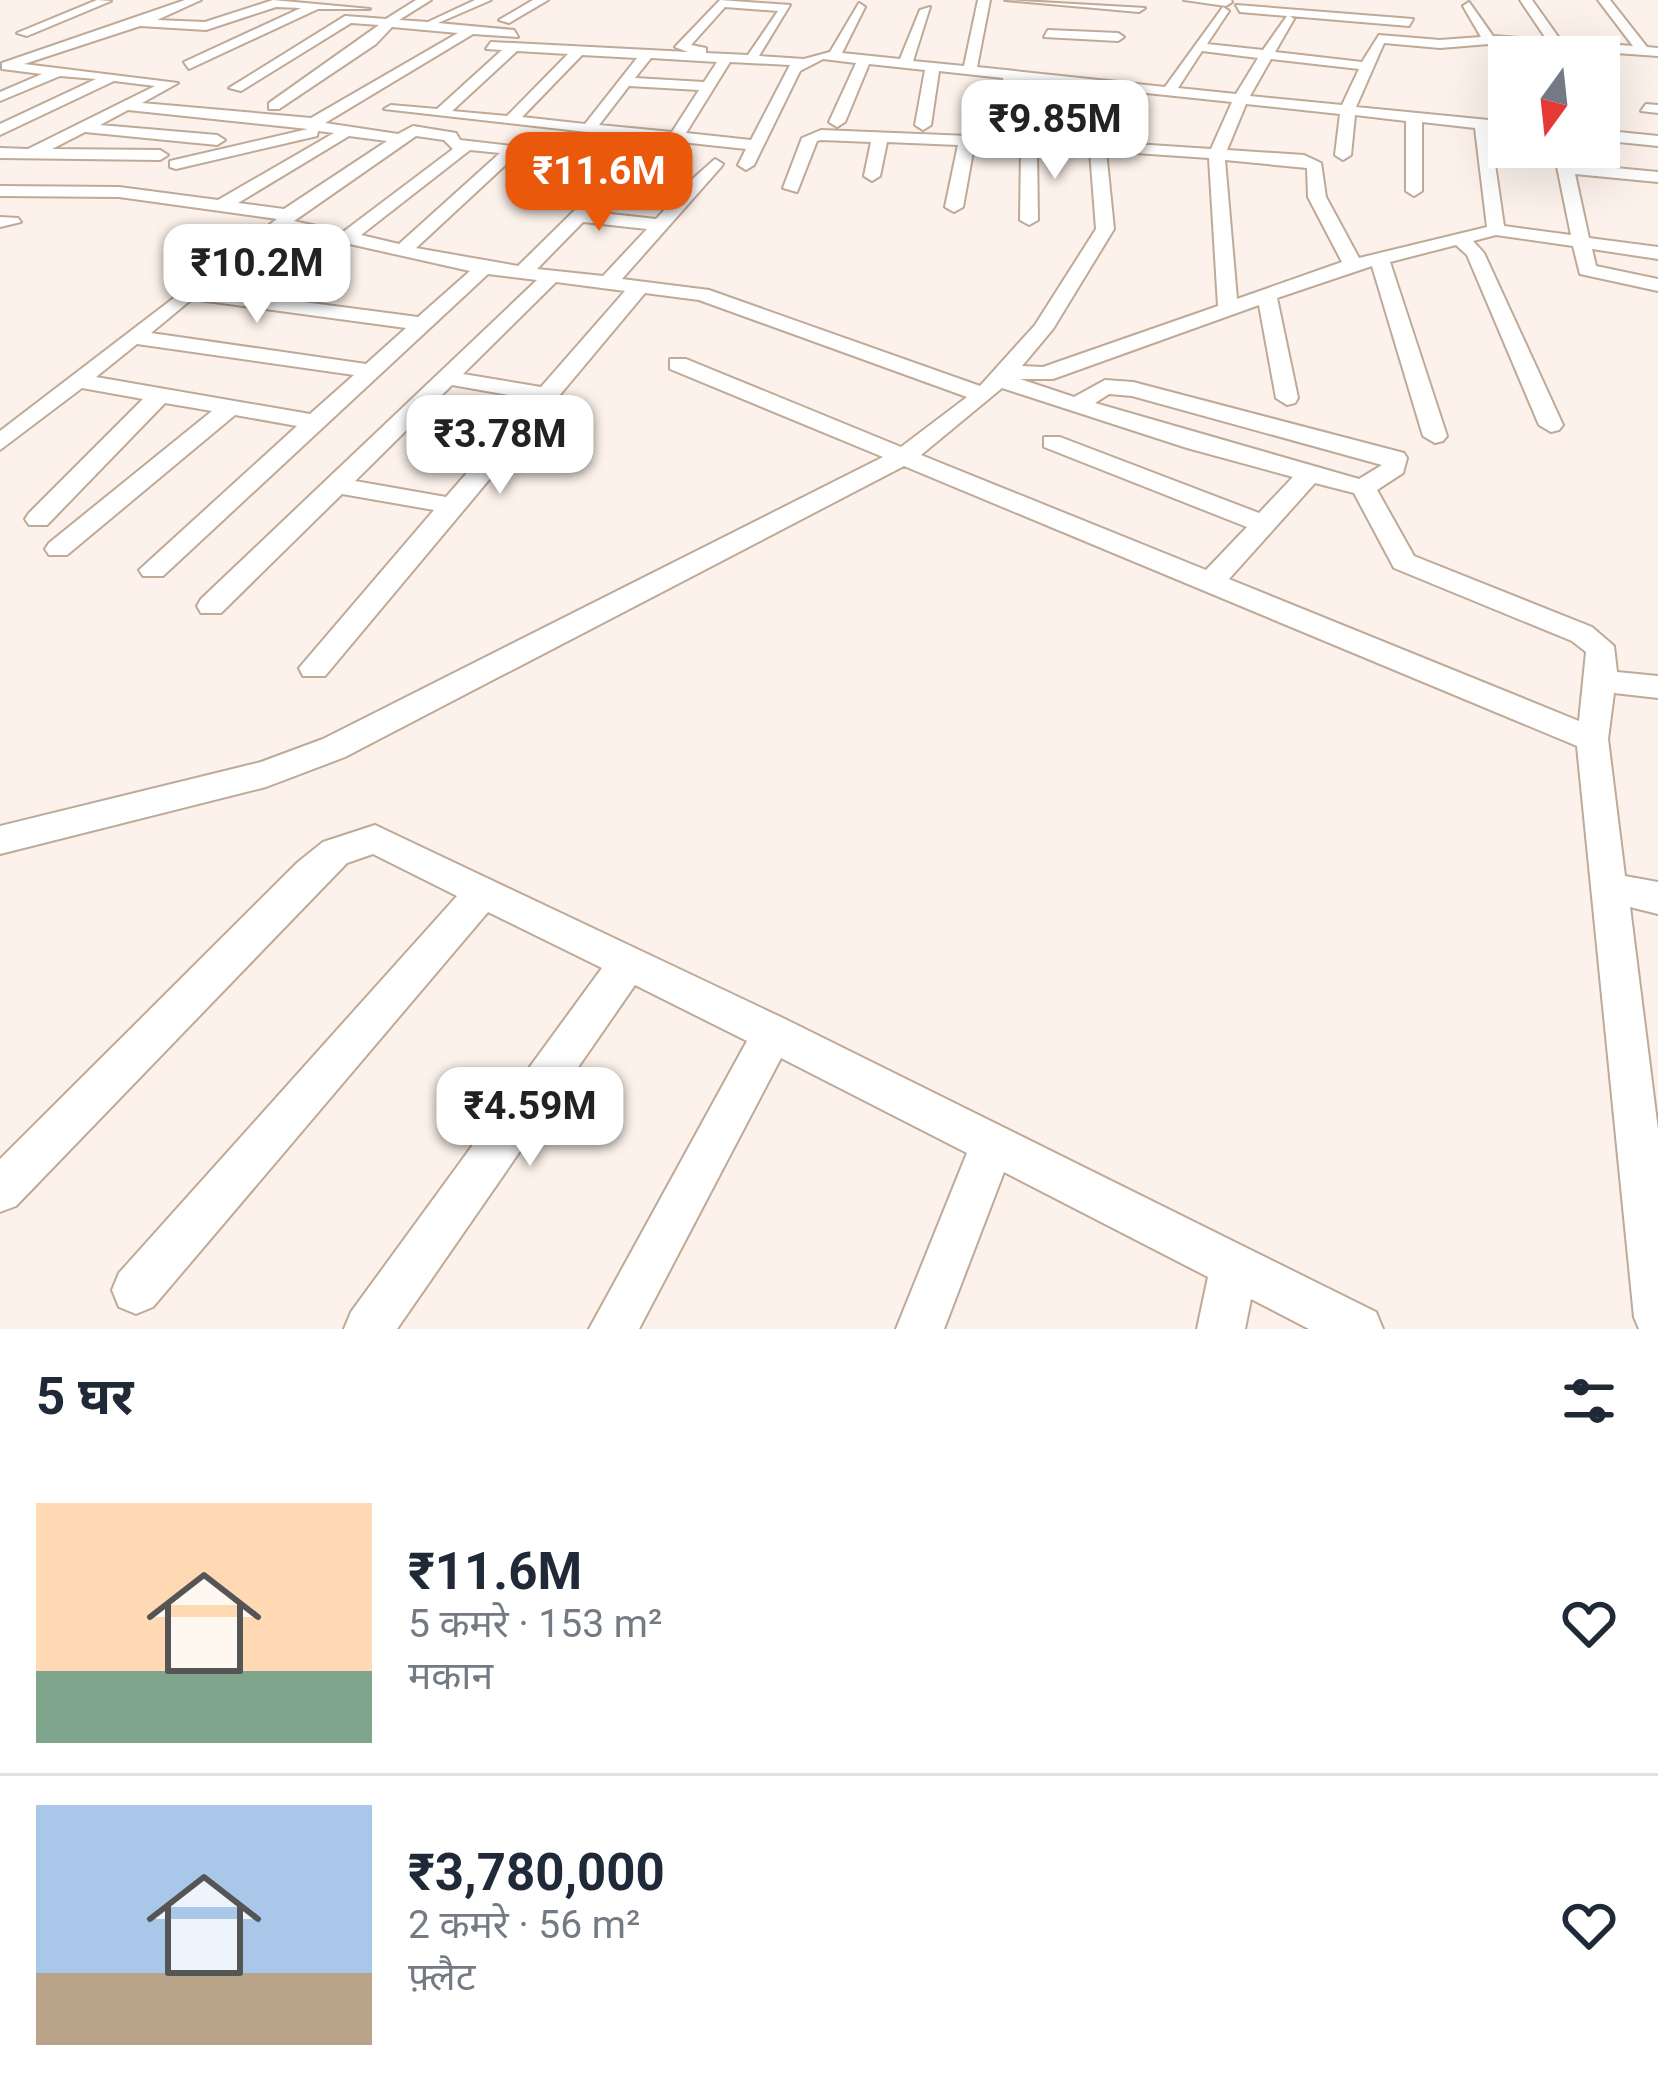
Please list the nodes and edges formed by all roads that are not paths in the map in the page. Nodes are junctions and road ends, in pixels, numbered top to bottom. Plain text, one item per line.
1 (95, 0) edge
2 (195, 0) edge
3 (370, 0) edge
4 (425, 0) edge
5 (485, 0) edge
6 (542, 0) edge
7 (1011, 0) edge
8 (1190, 0) edge
9 (1526, 0) edge
10 (1604, 0) edge
11 (105, 1) edge
12 (124, 2) edge
13 (317, 3) edge
14 (142, 4) dead end
15 (946, 4) dead end
16 (983, 4) edge
17 (964, 6) dead end
18 (1224, 6) edge
19 (1469, 6) dead end
20 (180, 7) junction
21 (859, 7) dead end
22 (353, 8) junction
23 (1138, 8) dead end
24 (1240, 8) dead end
25 (395, 17) junction
26 (1049, 17) dead end
27 (1288, 19) dead end
28 (505, 20) dead end
29 (1410, 21) dead end
30 (1110, 22) dead end
31 (143, 23) junction
32 (421, 25) junction
33 (1624, 26) junction
34 (1641, 28) dead end
35 (470, 30) junction
36 (23, 33) dead end
37 (1048, 34) junction
38 (1098, 36) junction
39 (1551, 36) edge
40 (1118, 37) dead end
41 (1488, 38) edge
42 (1488, 40) edge
43 (517, 41) junction
44 (491, 46) dead end
45 (1199, 46) junction
46 (838, 48) junction
47 (1620, 49) edge
48 (579, 50) junction
49 (1650, 51) edge
50 (647, 54) junction
51 (754, 54) junction
52 (909, 54) junction
53 (1265, 55) junction
54 (726, 58) junction
55 (865, 58) junction
56 (805, 60) junction
57 (933, 64) junction
58 (1045, 64) junction
59 (189, 65) dead end
60 (1366, 66) junction
61 (3, 67) edge
62 (970, 69) junction
63 (60, 71) junction
64 (1010, 73) junction
65 (116, 76) junction
66 (625, 82) junction
67 (1091, 82) junction
68 (708, 86) junction
69 (236, 88) dead end
70 (1169, 91) junction
71 (0, 97) edge
72 (1240, 98) junction
73 (127, 106) junction
74 (274, 106) dead end
75 (392, 109) dead end
76 (1348, 110) junction
77 (440, 114) junction
78 (1414, 117) junction
79 (510, 121) junction
80 (837, 122) dead end
81 (1482, 124) junction
82 (923, 125) dead end
83 (1488, 125) edge
84 (318, 127) junction
85 (83, 128) junction
86 (590, 128) junction
87 (1007, 129) dead end
88 (0, 130) edge
89 (346, 133) junction
90 (676, 137) junction
91 (880, 137) junction
92 (1620, 138) edge
93 (402, 139) junction
94 (217, 140) dead end
95 (968, 141) junction
96 (1658, 141) edge
97 (1029, 143) junction
98 (757, 145) junction
99 (466, 146) junction
100 (1095, 146) junction
101 (0, 153) edge
102 (32, 153) junction
103 (1217, 154) junction
104 (1343, 155) dead end
105 (638, 157) dead end
106 (664, 157) dead end
107 (159, 160) junction
108 (715, 164) dead end
109 (746, 165) dead end
110 (1567, 168) joint
111 (273, 176) junction
112 (872, 176) dead end
113 (1658, 177) edge
114 (615, 180) junction
115 (791, 188) dead end
116 (692, 189) junction
117 (0, 190) edge
118 (1414, 191) dead end
119 (223, 205) junction
120 (954, 207) dead end
121 (579, 216) junction
122 (285, 219) junction
123 (1028, 220) dead end
124 (660, 225) junction
125 (1496, 230) junction
126 (1457, 236) junction
127 (346, 238) junction
128 (1584, 243) junction
129 (403, 250) junction
130 (1658, 253) edge
131 (1379, 257) junction
132 (1353, 265) junction
133 (484, 268) junction
134 (522, 273) junction
135 (551, 277) junction
136 (608, 283) junction
137 (1658, 285) edge
138 (640, 286) junction
139 (189, 292) junction
140 (1268, 296) junction
141 (1228, 310) junction
142 (422, 325) junction
143 (135, 337) junction
144 (678, 364) dead end
145 (370, 371) junction
146 (446, 378) junction
147 (80, 381) junction
148 (997, 382) junction
149 (548, 394) junction
150 (160, 395) junction
151 (1287, 398) dead end
152 (1077, 405) junction
153 (231, 407) junction
154 (315, 422) junction
155 (1550, 424) dead end
156 (1436, 436) dead end
157 (1052, 442) dead end
158 (0, 443) edge
159 (903, 457) junction
160 (1312, 472) junction
161 (336, 484) junction
162 (1363, 488) junction
163 (452, 506) junction
164 (38, 519) dead end
165 (1263, 524) junction
166 (58, 549) dead end
167 (153, 570) dead end
168 (1212, 581) junction
169 (211, 606) dead end
170 (314, 668) dead end
171 (1600, 681) junction
172 (1658, 687) edge
173 (1592, 739) junction
174 (0, 841) edge
175 (1606, 887) junction
176 (484, 892) junction
177 (1658, 898) edge
178 (628, 962) junction
179 (773, 1033) junction
180 (1646, 1098) edge
181 (993, 1143) junction
182 (0, 1190) edge
183 (1234, 1265) junction
184 (136, 1290) dead end
185 (1658, 1317) edge
186 (368, 1329) edge
187 (613, 1329) edge
188 (920, 1329) edge
189 (1221, 1329) edge
190 (1359, 1329) edge

1 - 11 street
2 - 20 street
3 - 22 street
4 - 25 street
5 - 32 street
6 - 28 street
7 - 23 street
8 - 18 street
9 - 39 street
10 - 33 street
11 - 12 street
11 - 36 street
13 - 22 street
13 - 31 street
13 - 59 street
14 - 20 street
15 - 52 street
16 - 17 street
16 - 62 street
18 - 45 street
19 - 41 street
20 - 31 street
21 - 46 street
22 - 25 street
24 - 29 street
25 - 32 street
25 - 69 street
25 - 74 street
26 - 37 street
27 - 53 street
30 - 38 street
31 - 61 street
32 - 35 street
33 - 34 street
33 - 49 street
35 - 43 street
35 - 84 street
37 - 38 street
37 - 58 street
38 - 40 street
42 - 60 street
43 - 44 street
43 - 48 street
43 - 77 street
45 - 53 street
45 - 70 street
46 - 52 street
46 - 55 street
46 - 56 street
47 - 49 street
48 - 50 street
48 - 79 street
50 - 54 street
50 - 66 street
51 - 51 street
51 - 56 street
52 - 55 street
52 - 57 street
53 - 60 street
53 - 72 street
54 - 56 street
54 - 68 street
55 - 80 street
56 - 98 street
57 - 62 street
57 - 82 street
58 - 64 street
58 - 67 street
60 - 76 street
61 - 63 street
62 - 64 street
63 - 65 street
63 - 71 street
64 - 87 street
65 - 73 street
65 - 88 street
66 - 68 street
66 - 86 street
67 - 70 street
67 - 100 street
68 - 90 street
70 - 72 street
72 - 76 street
72 - 103 street
73 - 84 street
73 - 85 street
75 - 77 street
76 - 78 street
76 - 104 street
77 - 79 street
78 - 81 street
78 - 118 street
79 - 86 street
81 - 83 street
81 - 125 street
84 - 89 street
84 - 107 street
85 - 94 street
85 - 102 street
86 - 90 street
89 - 93 street
89 - 111 street
90 - 98 street
90 - 106 street
91 - 95 street
91 - 112 street
91 - 115 street
92 - 96 street
93 - 99 street
93 - 122 street
95 - 97 street
95 - 120 street
97 - 100 street
97 - 123 street
98 - 109 street
99 - 127 street
99 - 129 street
100 - 103 street
100 - 148 street
101 - 102 street
102 - 107 street
103 - 132 street
103 - 141 street
105 - 114 street
107 - 111 street
108 - 116 street
110 - 113 street
110 - 128 street
111 - 119 street
114 - 116 street
114 - 121 street
116 - 124 street
117 - 119 street
119 - 122 street
121 - 124 street
121 - 134 street
122 - 127 street
122 - 139 street
124 - 136 street
125 - 126 street
125 - 128 street
126 - 131 street
126 - 155 street
127 - 129 street
128 - 130 street
128 - 137 street
129 - 133 street
131 - 132 street
131 - 156 street
132 - 140 street
133 - 134 street
133 - 142 street
134 - 135 street
135 - 136 street
135 - 146 street
136 - 138 street
138 - 148 street
138 - 149 street
139 - 142 street
139 - 143 street
140 - 141 street
140 - 151 street
141 - 148 street
142 - 145 street
143 - 145 street
143 - 147 street
144 - 159 street
145 - 154 street
146 - 149 street
146 - 161 street
147 - 150 street
147 - 158 street
148 - 152 street
148 - 159 street
149 - 163 street
150 - 153 street
150 - 164 street
152 - 160 street
152 - 162 street
153 - 154 street
153 - 166 street
154 - 167 street
157 - 165 street
159 - 168 street
159 - 174 street
160 - 162 street
160 - 165 street
161 - 163 street
161 - 169 street
162 - 171 street
163 - 170 street
165 - 168 street
168 - 173 street
171 - 172 street
171 - 173 street
173 - 175 street
175 - 177 street
175 - 180 street
176 - 178 street
176 - 182 street
176 - 184 street
178 - 179 street
178 - 186 street
179 - 181 street
179 - 187 street
180 - 185 street
181 - 183 street
181 - 188 street
183 - 189 street
183 - 190 street

